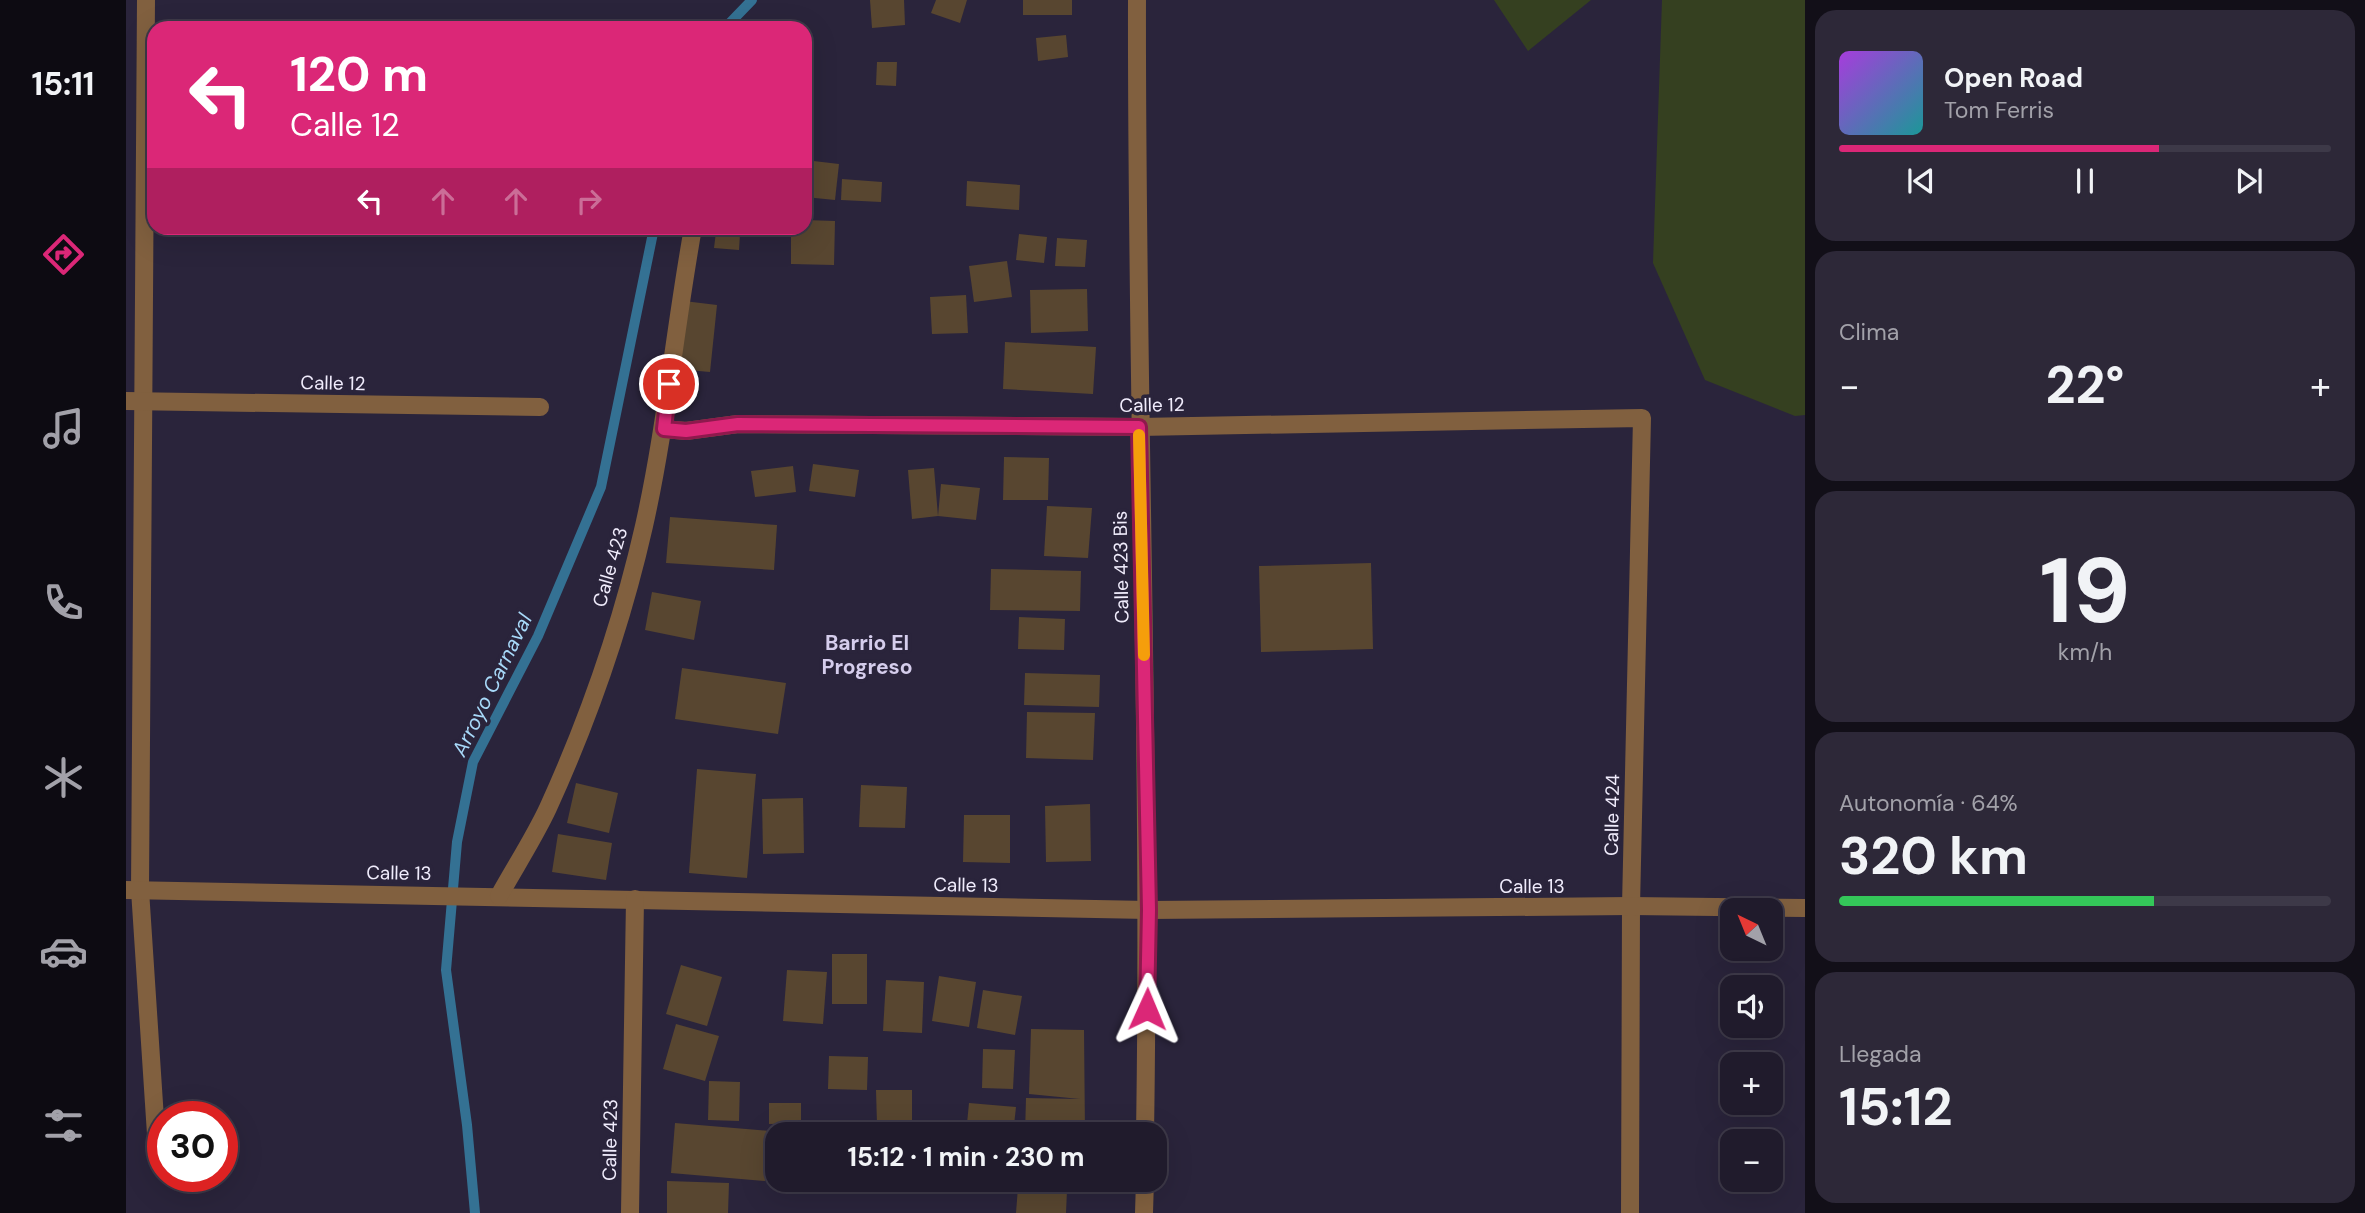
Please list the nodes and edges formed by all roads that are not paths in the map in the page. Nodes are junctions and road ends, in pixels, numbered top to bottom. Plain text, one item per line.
1 (146, 0) edge
2 (1137, 0) edge
3 (692, 235) edge
4 (134, 401) edge
5 (540, 407) dead end
6 (1642, 418) joint
7 (1139, 427) junction
8 (664, 429) junction
9 (133, 890) edge
10 (494, 896) junction
11 (635, 899) junction
12 (1631, 906) junction
13 (1805, 908) edge
14 (1149, 910) junction
15 (153, 1101) edge
16 (1145, 1122) edge
17 (1145, 1192) edge
18 (630, 1213) edge
19 (1144, 1213) edge
20 (1630, 1213) edge

1 - 4 street
2 - 7 street, Calle 423 Bis
3 - 8 street, Calle 423
4 - 5 street, Calle 12
4 - 9 street
6 - 7 street, Calle 12
6 - 12 street, Calle 424
7 - 8 street, Calle 12
7 - 14 street, Calle 423 Bis
8 - 10 street, Calle 423
9 - 10 street, Calle 13
9 - 15 street
10 - 11 street, Calle 13
11 - 14 street, Calle 13
11 - 18 street, Calle 423
12 - 13 street, Calle 13
12 - 14 street, Calle 13
12 - 20 street, Calle 424
14 - 16 street, Calle 423 Bis
17 - 19 street

